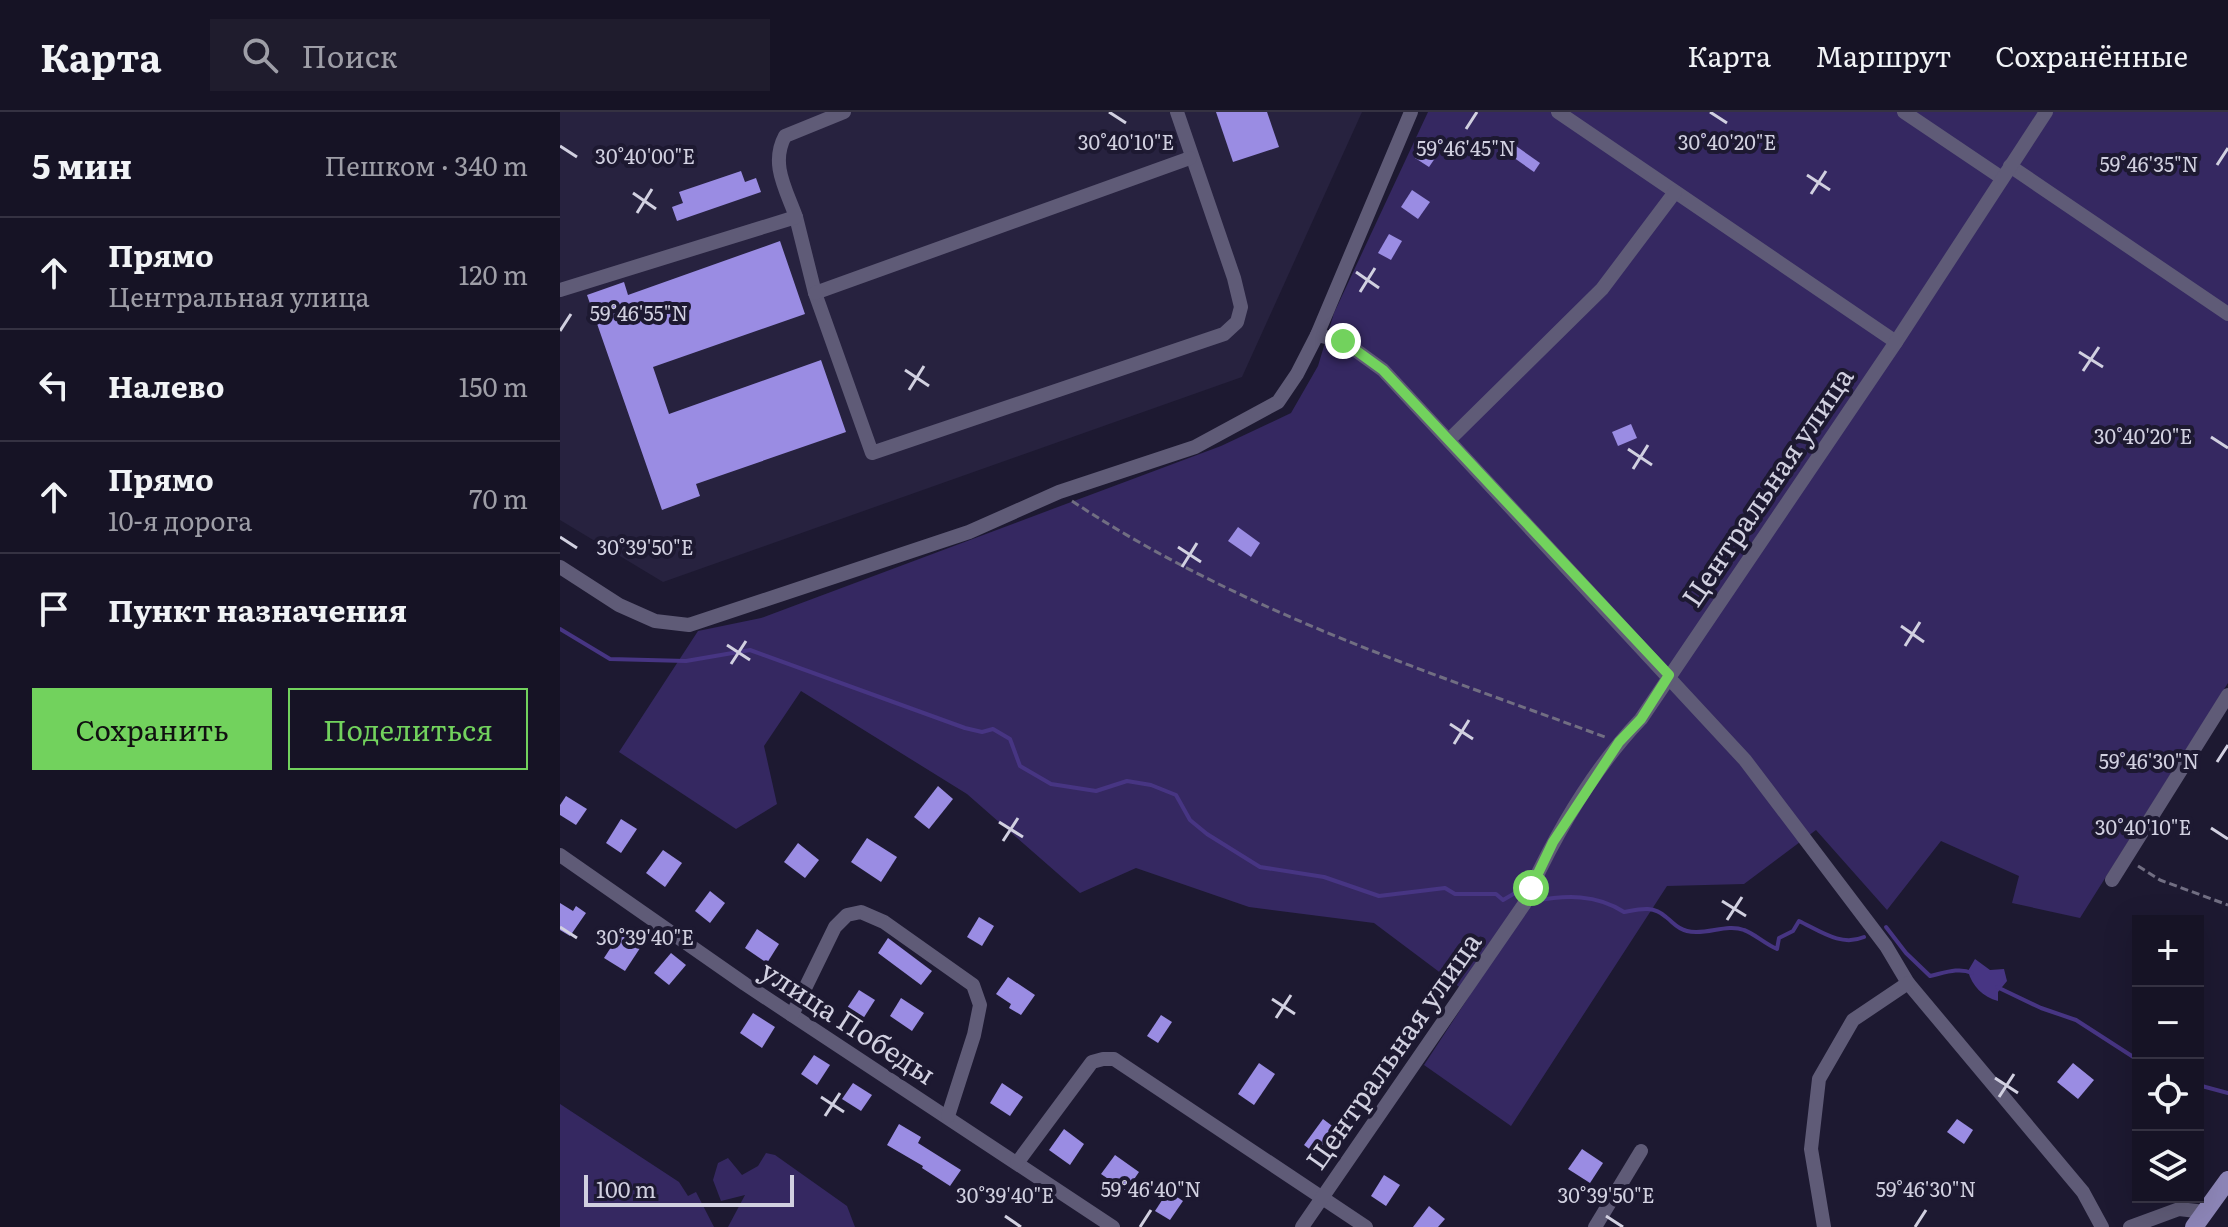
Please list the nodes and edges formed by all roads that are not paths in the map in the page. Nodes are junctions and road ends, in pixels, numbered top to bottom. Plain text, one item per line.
1 (844, 112) edge
2 (1177, 112) edge
3 (1411, 112) edge
4 (1558, 112) edge
5 (1904, 112) edge
6 (2046, 112) edge
7 (1190, 158) junction
8 (2006, 172) junction
9 (1675, 192) junction
10 (796, 217) junction
11 (560, 290) edge
12 (815, 293) junction
13 (2228, 314) edge
14 (1317, 335) junction
15 (1896, 342) junction
16 (1449, 440) junction
17 (560, 567) edge
18 (1669, 675) junction
19 (2228, 695) edge
20 (560, 855) edge
21 (2112, 880) dead end
22 (1531, 888) dead end
23 (1525, 903) dead end
24 (1908, 983) junction
25 (792, 1015) junction
26 (948, 1116) junction
27 (1641, 1151) dead end
28 (1017, 1163) junction
29 (2228, 1180) edge
30 (1322, 1198) junction
31 (2199, 1220) edge
32 (1113, 1227) edge
33 (1302, 1227) edge
34 (1366, 1227) edge
35 (1595, 1227) edge
36 (1824, 1227) edge
37 (2102, 1227) edge
38 (2130, 1227) edge

1 - 10 street
2 - 7 street
3 - 14 street
4 - 9 street
5 - 8 street
6 - 8 street, Центральная улица
7 - 12 street
7 - 12 street
8 - 13 street
8 - 15 street, Центральная улица
9 - 15 street
9 - 16 street
10 - 11 street
10 - 12 street
14 - 16 street
14 - 17 street
15 - 18 street, Центральная улица
16 - 18 street
18 - 22 street, Центральная улица
18 - 24 street
19 - 21 street
20 - 25 street, улица Победы
23 - 30 street, Центральная улица
24 - 36 street
24 - 37 street
25 - 26 street, улица Победы
25 - 26 street
26 - 28 street, улица Победы
27 - 35 street
28 - 30 street
28 - 32 street, улица Победы
29 - 31 main road
30 - 33 street, Центральная улица
30 - 34 street
31 - 38 street

